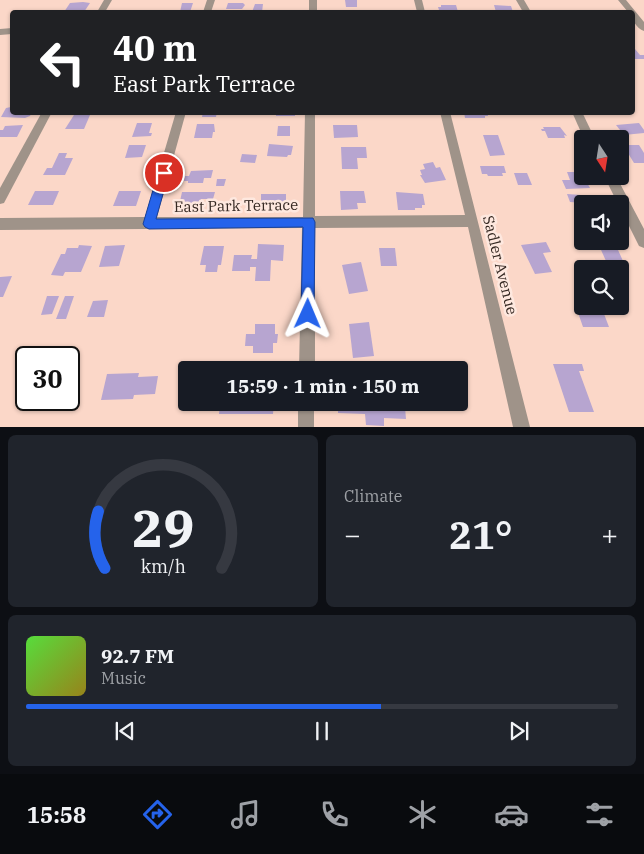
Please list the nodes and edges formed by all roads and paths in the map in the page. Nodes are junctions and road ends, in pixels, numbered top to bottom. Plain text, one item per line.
1 (622, 0) edge
2 (630, 10) edge
3 (635, 17) edge
4 (644, 29) edge
5 (45, 115) edge
6 (180, 115) edge
7 (310, 115) edge
8 (446, 115) edge
9 (578, 115) edge
10 (586, 130) edge
11 (615, 185) edge
12 (0, 199) edge
13 (473, 221) junction
14 (309, 222) junction
15 (0, 224) edge
16 (149, 224) junction
17 (644, 242) edge
18 (307, 361) edge
19 (306, 411) edge
20 (306, 426) edge
21 (522, 426) edge

1 - 2 street
3 - 4 street
5 - 12 street
6 - 16 street
7 - 14 street
8 - 13 street, Sadler Avenue
9 - 10 street
11 - 17 street
13 - 14 street, East Park Terrace
13 - 21 street, Sadler Avenue
14 - 16 street, East Park Terrace
14 - 18 street
15 - 16 street, East Park Terrace
19 - 20 street

